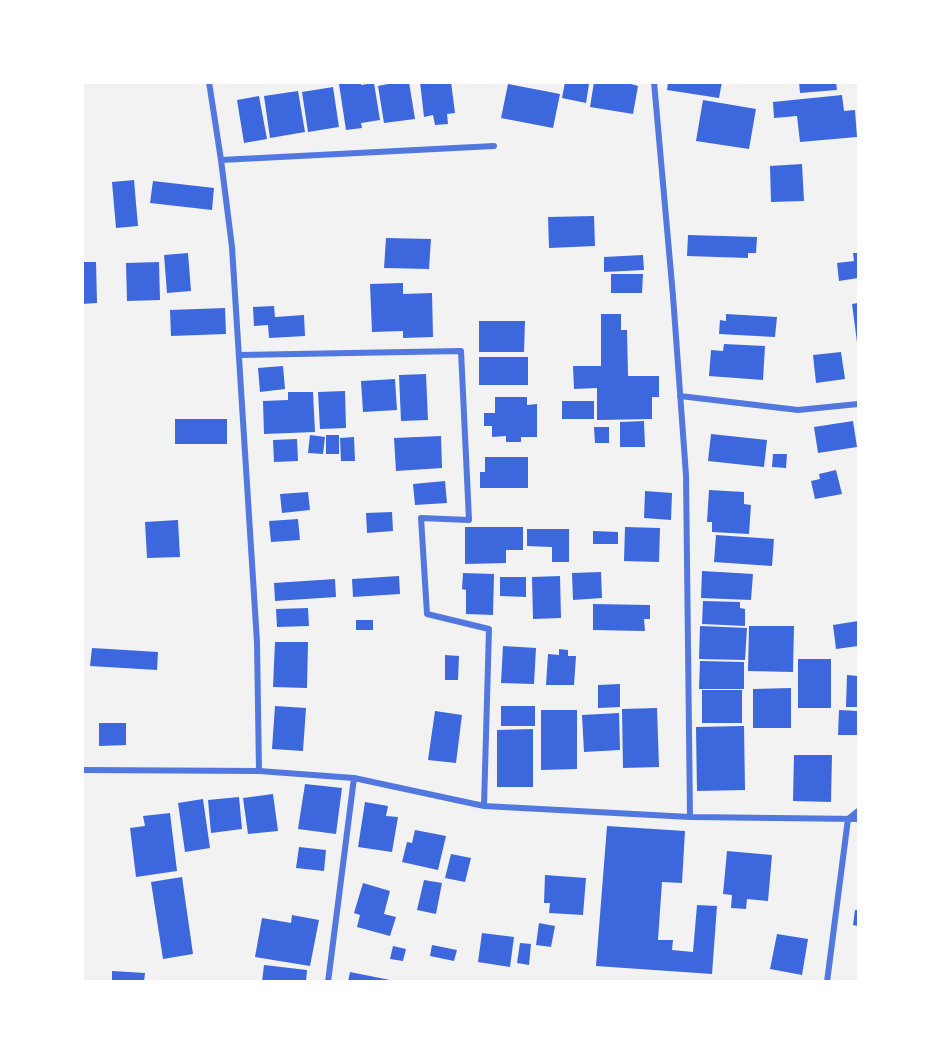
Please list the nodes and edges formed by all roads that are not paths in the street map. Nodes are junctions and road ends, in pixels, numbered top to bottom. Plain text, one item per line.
1 (209, 82) edge
2 (654, 82) edge
3 (494, 146) dead end
4 (221, 159) junction
5 (240, 355) junction
6 (680, 396) junction
7 (858, 404) edge
8 (82, 770) edge
9 (259, 771) junction
10 (354, 778) junction
11 (484, 806) junction
12 (858, 811) edge
13 (690, 817) junction
14 (848, 819) junction
15 (858, 819) edge
16 (327, 981) edge
17 (827, 981) edge

1 - 4 street
2 - 6 street
3 - 4 street
4 - 5 street
5 - 9 street
5 - 11 street
6 - 7 street
6 - 13 street
8 - 9 street
9 - 10 street
10 - 11 street
10 - 16 street
11 - 13 street
12 - 14 street
13 - 14 street
14 - 15 street
14 - 17 street

